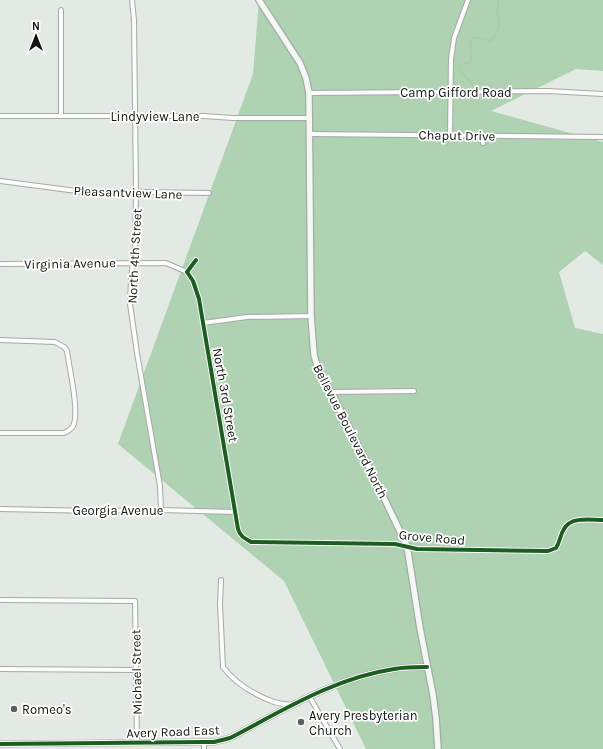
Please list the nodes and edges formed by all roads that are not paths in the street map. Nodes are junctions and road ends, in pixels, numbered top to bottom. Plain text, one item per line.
1 (132, 0) edge
2 (259, 0) edge
3 (468, 0) edge
4 (61, 10) dead end
5 (451, 91) junction
6 (309, 93) junction
7 (603, 94) edge
8 (0, 116) edge
9 (61, 116) junction
10 (134, 116) junction
11 (310, 118) junction
12 (310, 134) junction
13 (450, 135) junction
14 (483, 136) junction
15 (603, 137) edge
16 (483, 143) dead end
17 (0, 181) edge
18 (136, 192) junction
19 (209, 193) dead end
20 (196, 260) dead end
21 (133, 263) junction
22 (0, 264) edge
23 (187, 272) junction
24 (311, 316) junction
25 (203, 323) junction
26 (0, 340) edge
27 (414, 391) dead end
28 (331, 392) junction
29 (0, 433) edge
30 (0, 509) edge
31 (161, 510) junction
32 (235, 512) junction
33 (603, 520) edge
34 (243, 538) joint
35 (407, 546) junction
36 (221, 580) dead end
37 (0, 600) edge
38 (427, 667) junction
39 (0, 669) edge
40 (136, 670) junction
41 (309, 696) junction
42 (293, 705) junction
43 (204, 742) junction
44 (137, 743) junction
45 (0, 744) edge
46 (204, 749) edge
47 (340, 749) edge
48 (438, 749) edge

1 - 10 street, North 4th Street
2 - 6 main road, Bellevue Boulevard North
3 - 5 street
4 - 9 street
5 - 6 street, Camp Gifford Road
5 - 7 street, Camp Gifford Road
5 - 13 street
6 - 11 main road, Bellevue Boulevard North
8 - 9 street, Lindyview Lane
9 - 10 street, Lindyview Lane
10 - 11 street, Lindyview Lane
10 - 18 street, North 4th Street
11 - 12 main road, Bellevue Boulevard North
12 - 13 street, Chaput Drive
12 - 24 main road, Bellevue Boulevard North
13 - 14 street, Chaput Drive
14 - 15 street, Chaput Drive
14 - 16 street
17 - 18 street, Pleasantview Lane
18 - 19 street, Pleasantview Lane
18 - 21 street, North 4th Street
20 - 23 street
21 - 22 street, Virginia Avenue
21 - 23 street, Virginia Avenue
21 - 31 street, North 4th Street
23 - 25 street, North 3rd Street
24 - 25 street
24 - 28 main road, Bellevue Boulevard North
25 - 32 street, North 3rd Street
26 - 29 street
27 - 28 street
28 - 35 main road, Bellevue Boulevard North
30 - 31 street, Georgia Avenue
31 - 32 street, Georgia Avenue
32 - 34 street, North 3rd Street
33 - 35 street, Grove Road
34 - 35 street, Grove Road
35 - 38 main road, Bellevue Boulevard North
36 - 42 street
37 - 40 street, Michael Street
38 - 41 street, Avery Road East
38 - 48 main road, Bellevue Boulevard North
39 - 40 street
40 - 44 street, Michael Street
41 - 42 street, Avery Road East
41 - 47 street
42 - 43 street, Avery Road East
43 - 44 street, Avery Road East
43 - 46 street
44 - 45 street, Avery Road East

